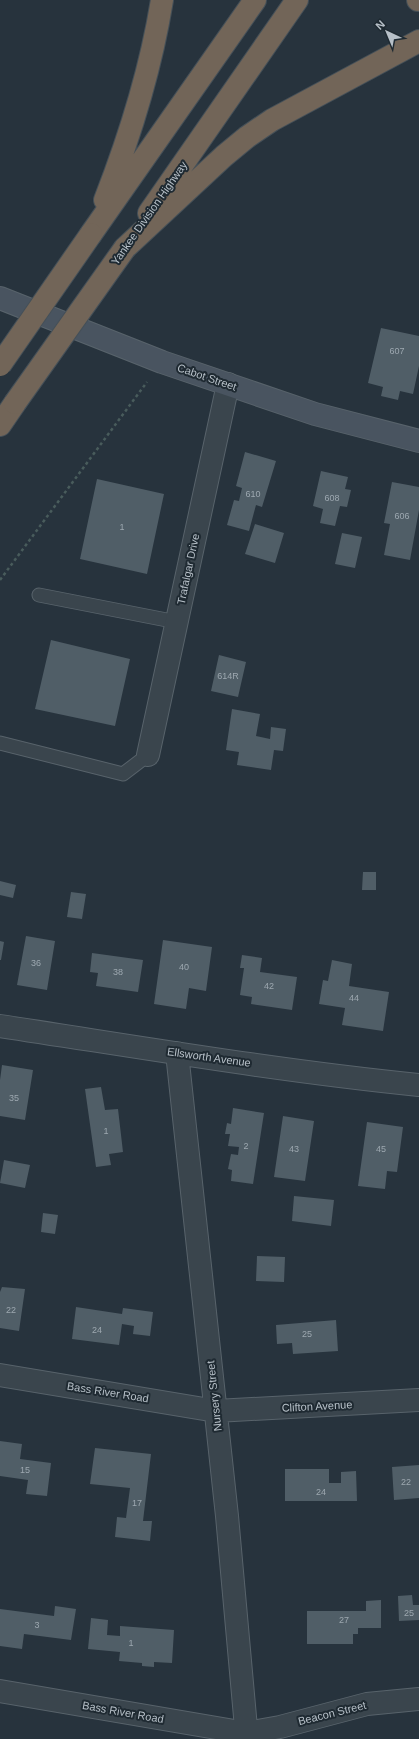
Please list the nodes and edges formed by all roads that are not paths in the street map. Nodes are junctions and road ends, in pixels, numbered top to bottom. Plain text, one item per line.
1 (162, 0) edge
2 (255, 0) edge
3 (297, 0) edge
4 (419, 41) edge
5 (91, 234) junction
6 (124, 248) junction
7 (0, 298) edge
8 (0, 365) edge
9 (228, 384) junction
10 (0, 425) edge
11 (419, 441) edge
12 (39, 595) dead end
13 (177, 622) junction
14 (0, 743) edge
15 (148, 755) joint
16 (0, 1026) edge
17 (177, 1053) junction
18 (419, 1085) edge
19 (0, 1375) edge
20 (419, 1400) edge
21 (216, 1411) junction
22 (0, 1691) edge
23 (419, 1699) edge
24 (243, 1737) edge

1 - 5 highway
2 - 5 highway
3 - 6 highway, Yankee Division Highway
4 - 6 highway
5 - 8 highway, bridge
6 - 10 highway, Yankee Division Highway, bridge
7 - 9 main road, Cabot Street
9 - 11 main road, Cabot Street
9 - 13 street, Trafalgar Drive
12 - 13 lane
13 - 15 street, Trafalgar Drive
14 - 15 lane
16 - 17 street, Ellsworth Avenue
17 - 18 street, Ellsworth Avenue
17 - 21 street, Nursery Street
19 - 21 street, Bass River Road
20 - 21 street, Clifton Avenue
21 - 24 street, Nursery Street
22 - 24 street, Bass River Road
23 - 24 street, Beacon Street

